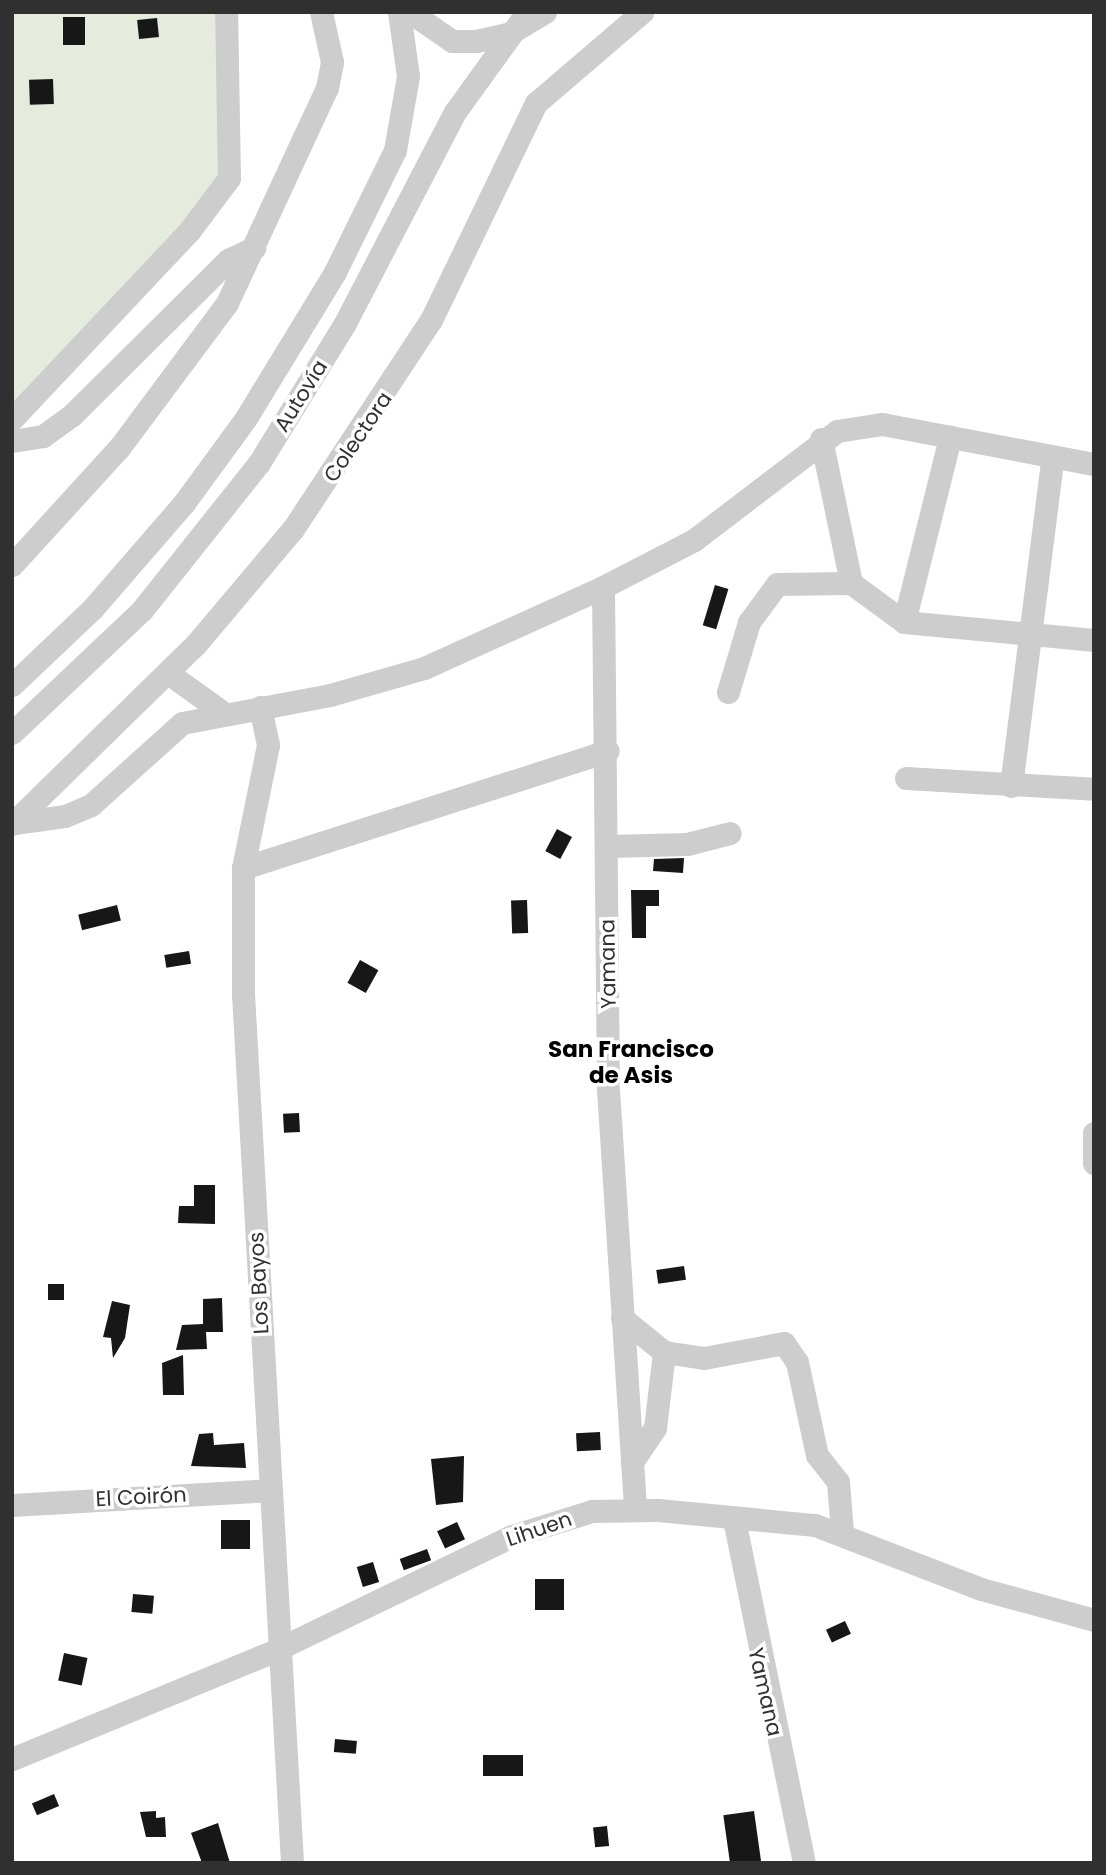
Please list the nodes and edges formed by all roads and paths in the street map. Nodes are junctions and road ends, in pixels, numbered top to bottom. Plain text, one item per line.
1 (226, 12) edge
2 (321, 12) edge
3 (399, 12) edge
4 (410, 12) edge
5 (527, 12) edge
6 (545, 12) edge
7 (642, 12) edge
8 (510, 33) junction
9 (254, 248) junction
10 (12, 419) edge
11 (950, 436) junction
12 (821, 439) junction
13 (12, 441) edge
14 (1052, 460) junction
15 (1094, 464) edge
16 (12, 565) edge
17 (851, 583) junction
18 (603, 587) junction
19 (904, 622) junction
20 (1028, 632) junction
21 (1094, 640) edge
22 (168, 673) junction
23 (12, 685) edge
24 (728, 692) dead end
25 (260, 707) junction
26 (225, 714) junction
27 (12, 733) edge
28 (608, 751) junction
29 (906, 778) dead end
30 (1011, 786) junction
31 (1094, 789) edge
32 (13, 823) edge
33 (730, 833) dead end
34 (609, 846) junction
35 (243, 868) junction
36 (1094, 1133) edge
37 (1094, 1163) edge
38 (622, 1318) junction
39 (664, 1352) junction
40 (632, 1462) junction
41 (270, 1490) junction
42 (12, 1505) edge
43 (635, 1509) junction
44 (734, 1519) junction
45 (842, 1532) junction
46 (1094, 1620) edge
47 (276, 1650) junction
48 (12, 1759) edge
49 (292, 1863) edge
50 (804, 1863) edge

1 - 10 street
2 - 9 street
3 - 23 street, Autovía
4 - 8 street
5 - 8 street, Autovía
6 - 8 street
7 - 22 street, Colectora
8 - 27 street, Autovía
9 - 13 street
9 - 16 street
11 - 12 street
11 - 14 street
11 - 19 street
12 - 17 street
12 - 18 street
14 - 15 street
14 - 20 street
17 - 19 street
17 - 24 street
18 - 25 street
18 - 28 street, Yamana
19 - 20 street
20 - 21 street
20 - 30 street
22 - 26 street
22 - 32 street, Colectora
25 - 26 street
25 - 35 street, Los Bayos
26 - 32 street
28 - 34 street, Yamana
28 - 35 street
29 - 30 street
30 - 31 street
33 - 34 street
34 - 38 street, Yamana
35 - 41 street, Los Bayos
36 - 37 street
38 - 39 street
38 - 40 street, Yamana
39 - 40 street
39 - 45 street
40 - 43 street, Yamana
41 - 42 street, El Coirón
41 - 47 street, Los Bayos
43 - 44 street, Lihuen
43 - 47 street, Lihuen
44 - 45 street, Lihuen
44 - 50 street, Yamana
45 - 46 street, Lihuen
47 - 48 street, Lihuen
47 - 49 street, Los Bayos

